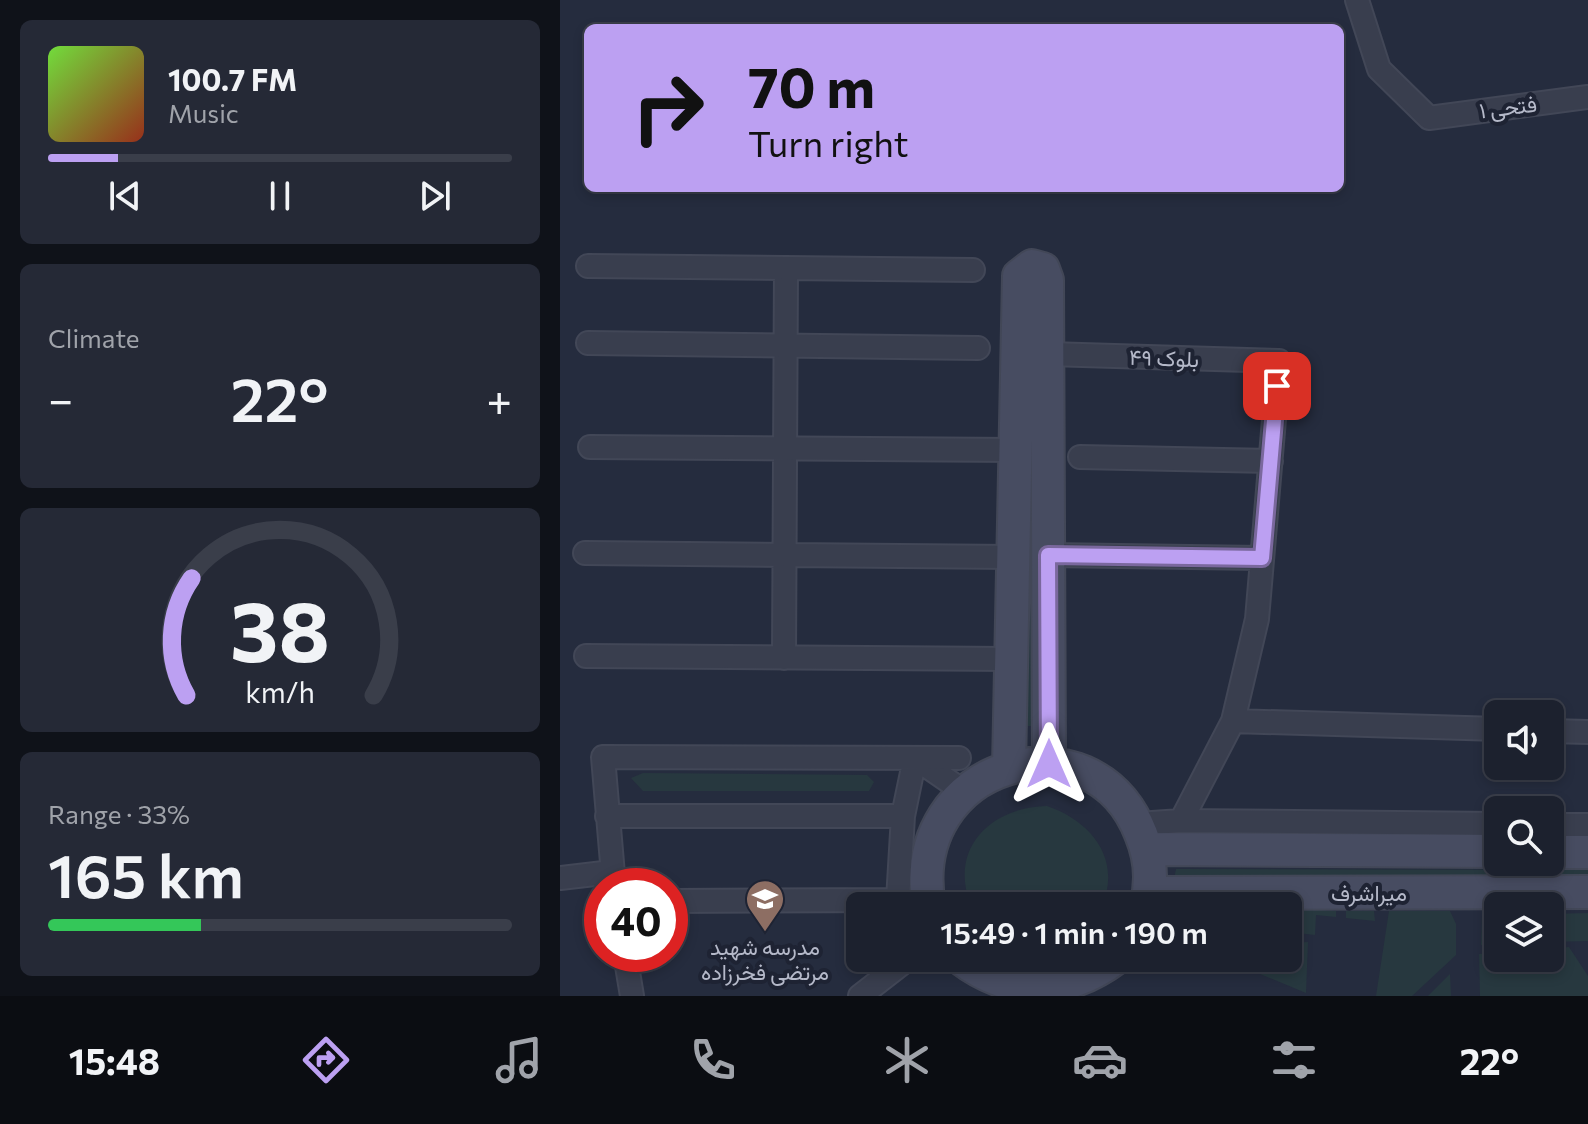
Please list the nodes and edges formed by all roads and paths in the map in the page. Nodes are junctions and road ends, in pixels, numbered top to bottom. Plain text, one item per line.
1 (1357, 0) edge
2 (1588, 97) edge
3 (588, 266) dead end
4 (786, 268) junction
5 (973, 270) dead end
6 (588, 343) dead end
7 (785, 345) junction
8 (978, 348) dead end
9 (1049, 354) junction
10 (590, 447) dead end
11 (785, 449) junction
12 (1016, 450) junction
13 (1080, 457) dead end
14 (1271, 461) junction
15 (585, 553) dead end
16 (784, 555) junction
17 (1048, 555) junction
18 (1012, 557) junction
19 (1262, 558) junction
20 (586, 656) dead end
21 (784, 658) junction
22 (1010, 659) junction
23 (1233, 721) junction
24 (1484, 729) edge
25 (1564, 731) edge
26 (1588, 732) edge
27 (915, 758) junction
28 (959, 758) dead end
29 (1049, 764) junction
30 (1009, 767) junction
31 (963, 791) junction
32 (607, 816) junction
33 (903, 816) junction
34 (1181, 821) junction
35 (1484, 824) edge
36 (1564, 825) edge
37 (1588, 825) edge
38 (1143, 837) junction
39 (1484, 850) edge
40 (1564, 852) edge
41 (1588, 852) edge
42 (612, 868) edge
43 (560, 878) edge
44 (584, 878) edge
45 (927, 892) edge
46 (1147, 892) edge
47 (1588, 892) edge
48 (1302, 897) edge
49 (688, 901) edge
50 (628, 972) edge
51 (891, 972) edge
52 (981, 972) edge
53 (1097, 972) edge
54 (1024, 992) edge
55 (1056, 992) edge
56 (632, 996) edge
57 (860, 996) edge

1 - 2 street, فتحی ۱
3 - 4 street
4 - 5 street
4 - 7 street
6 - 7 street
7 - 8 street
7 - 11 street
9 - 12 street
9 - 14 street, بلوک ۴۹
9 - 17 street
10 - 11 street
11 - 12 street
11 - 16 street
12 - 18 street
13 - 14 street
14 - 19 street
15 - 16 street
16 - 18 street
16 - 21 street
17 - 19 street
17 - 29 street
18 - 22 street
19 - 23 street
20 - 21 street
21 - 22 street
22 - 30 street
23 - 24 street
23 - 34 street
25 - 26 street
27 - 28 street
27 - 31 street
27 - 32 street
27 - 33 street
29 - 30 street
29 - 38 street
30 - 31 street
31 - 45 street
32 - 33 street
32 - 42 street
33 - 49 street
34 - 35 street
34 - 38 street
36 - 37 street
38 - 39 street, میراشرف
38 - 46 street
40 - 41 street
43 - 44 street
47 - 48 street, میراشرف
50 - 56 street
51 - 57 street
52 - 54 street
53 - 55 street
54 - 55 street

